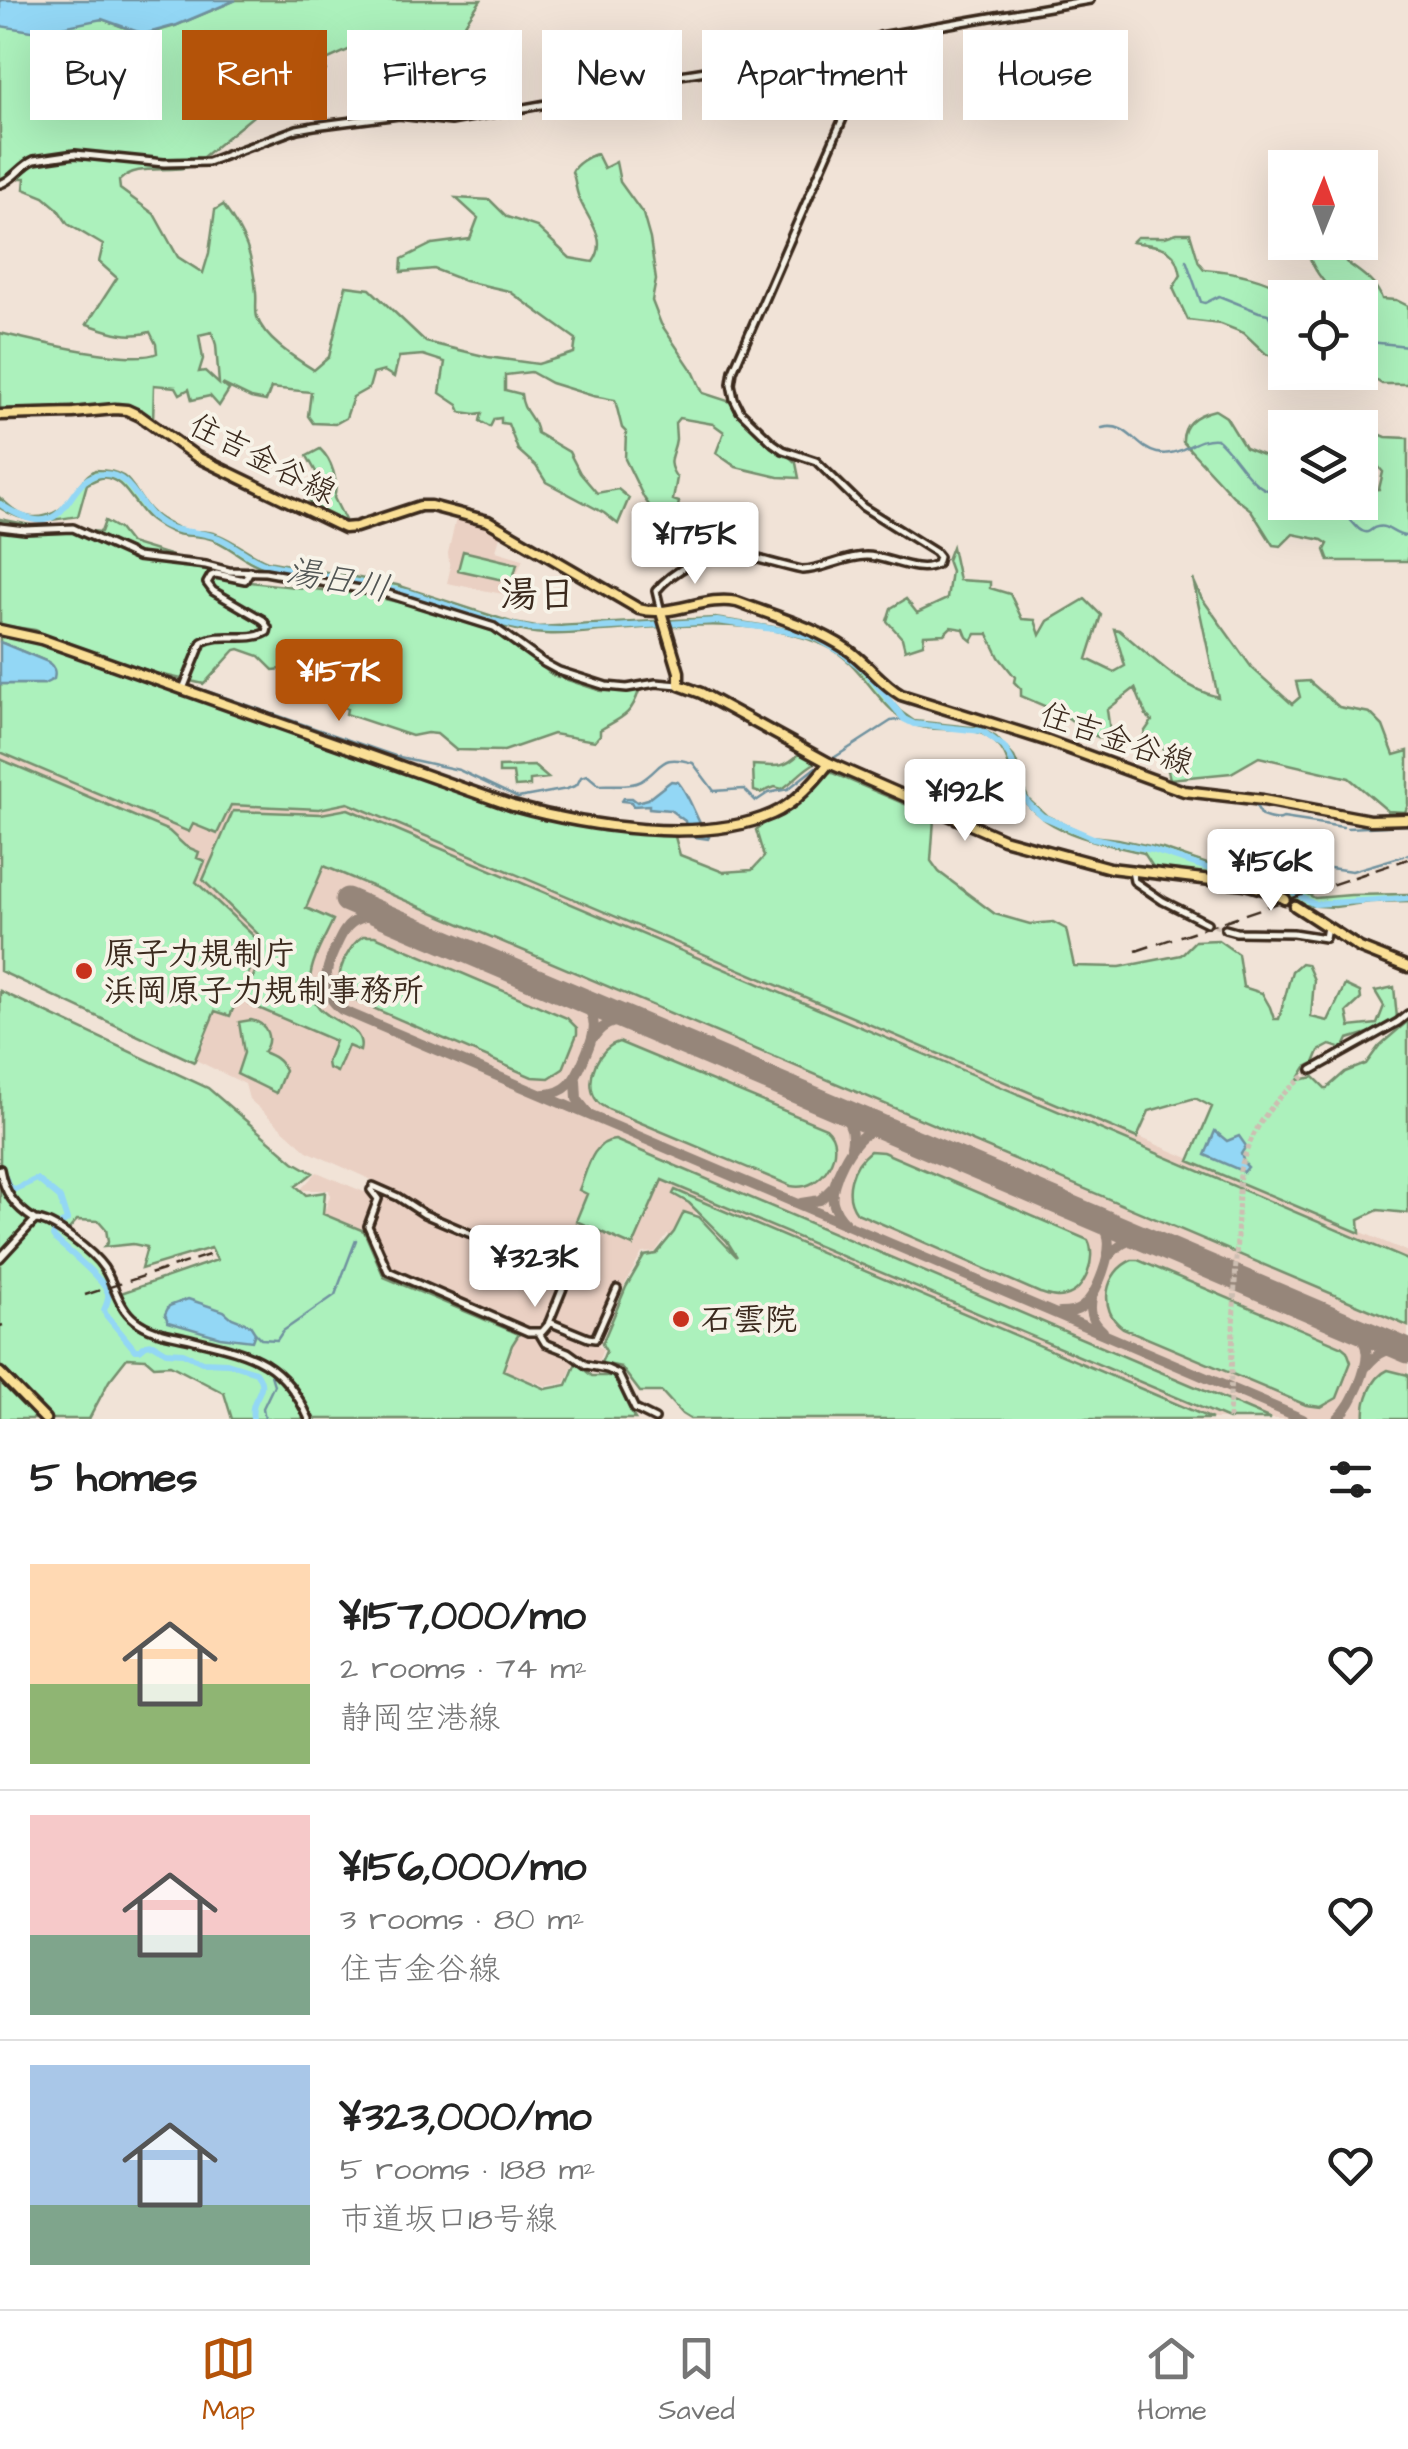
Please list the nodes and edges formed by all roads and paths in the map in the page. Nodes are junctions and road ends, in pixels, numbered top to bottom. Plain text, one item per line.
1 (1090, 0) edge
2 (915, 30) edge
3 (702, 71) edge
4 (843, 120) edge
5 (0, 184) edge
6 (0, 415) edge
7 (0, 527) edge
8 (250, 571) junction
9 (664, 619) junction
10 (0, 630) edge
11 (680, 685) junction
12 (183, 689) junction
13 (829, 763) junction
14 (1408, 820) edge
15 (1132, 871) junction
16 (1285, 899) dead end
17 (1295, 906) dead end
18 (1206, 923) tunnel mouth
19 (1326, 927) junction
20 (1224, 929) tunnel mouth
21 (1408, 967) edge
22 (1408, 1014) edge
23 (1312, 1070) tunnel mouth
24 (0, 1169) edge
25 (35, 1220) junction
26 (0, 1258) edge
27 (617, 1288) dead end
28 (549, 1322) junction
29 (539, 1332) junction
30 (0, 1374) edge
31 (309, 1418) edge
32 (46, 1419) edge
33 (655, 1419) edge

1 - 2 street
3 - 5 street
4 - 9 street
6 - 9 main road, 住吉金谷線
7 - 8 street
8 - 11 street
8 - 12 street
9 - 11 main road
9 - 14 main road, 住吉金谷線
10 - 12 main road
11 - 13 main road
12 - 13 main road
13 - 15 main road
15 - 16 main road
15 - 18 street
17 - 19 main road
19 - 20 street
19 - 21 main road
22 - 23 street
24 - 25 street
25 - 26 street
25 - 31 street
27 - 28 street
28 - 29 street
28 - 29 street
29 - 33 street
30 - 32 main road

